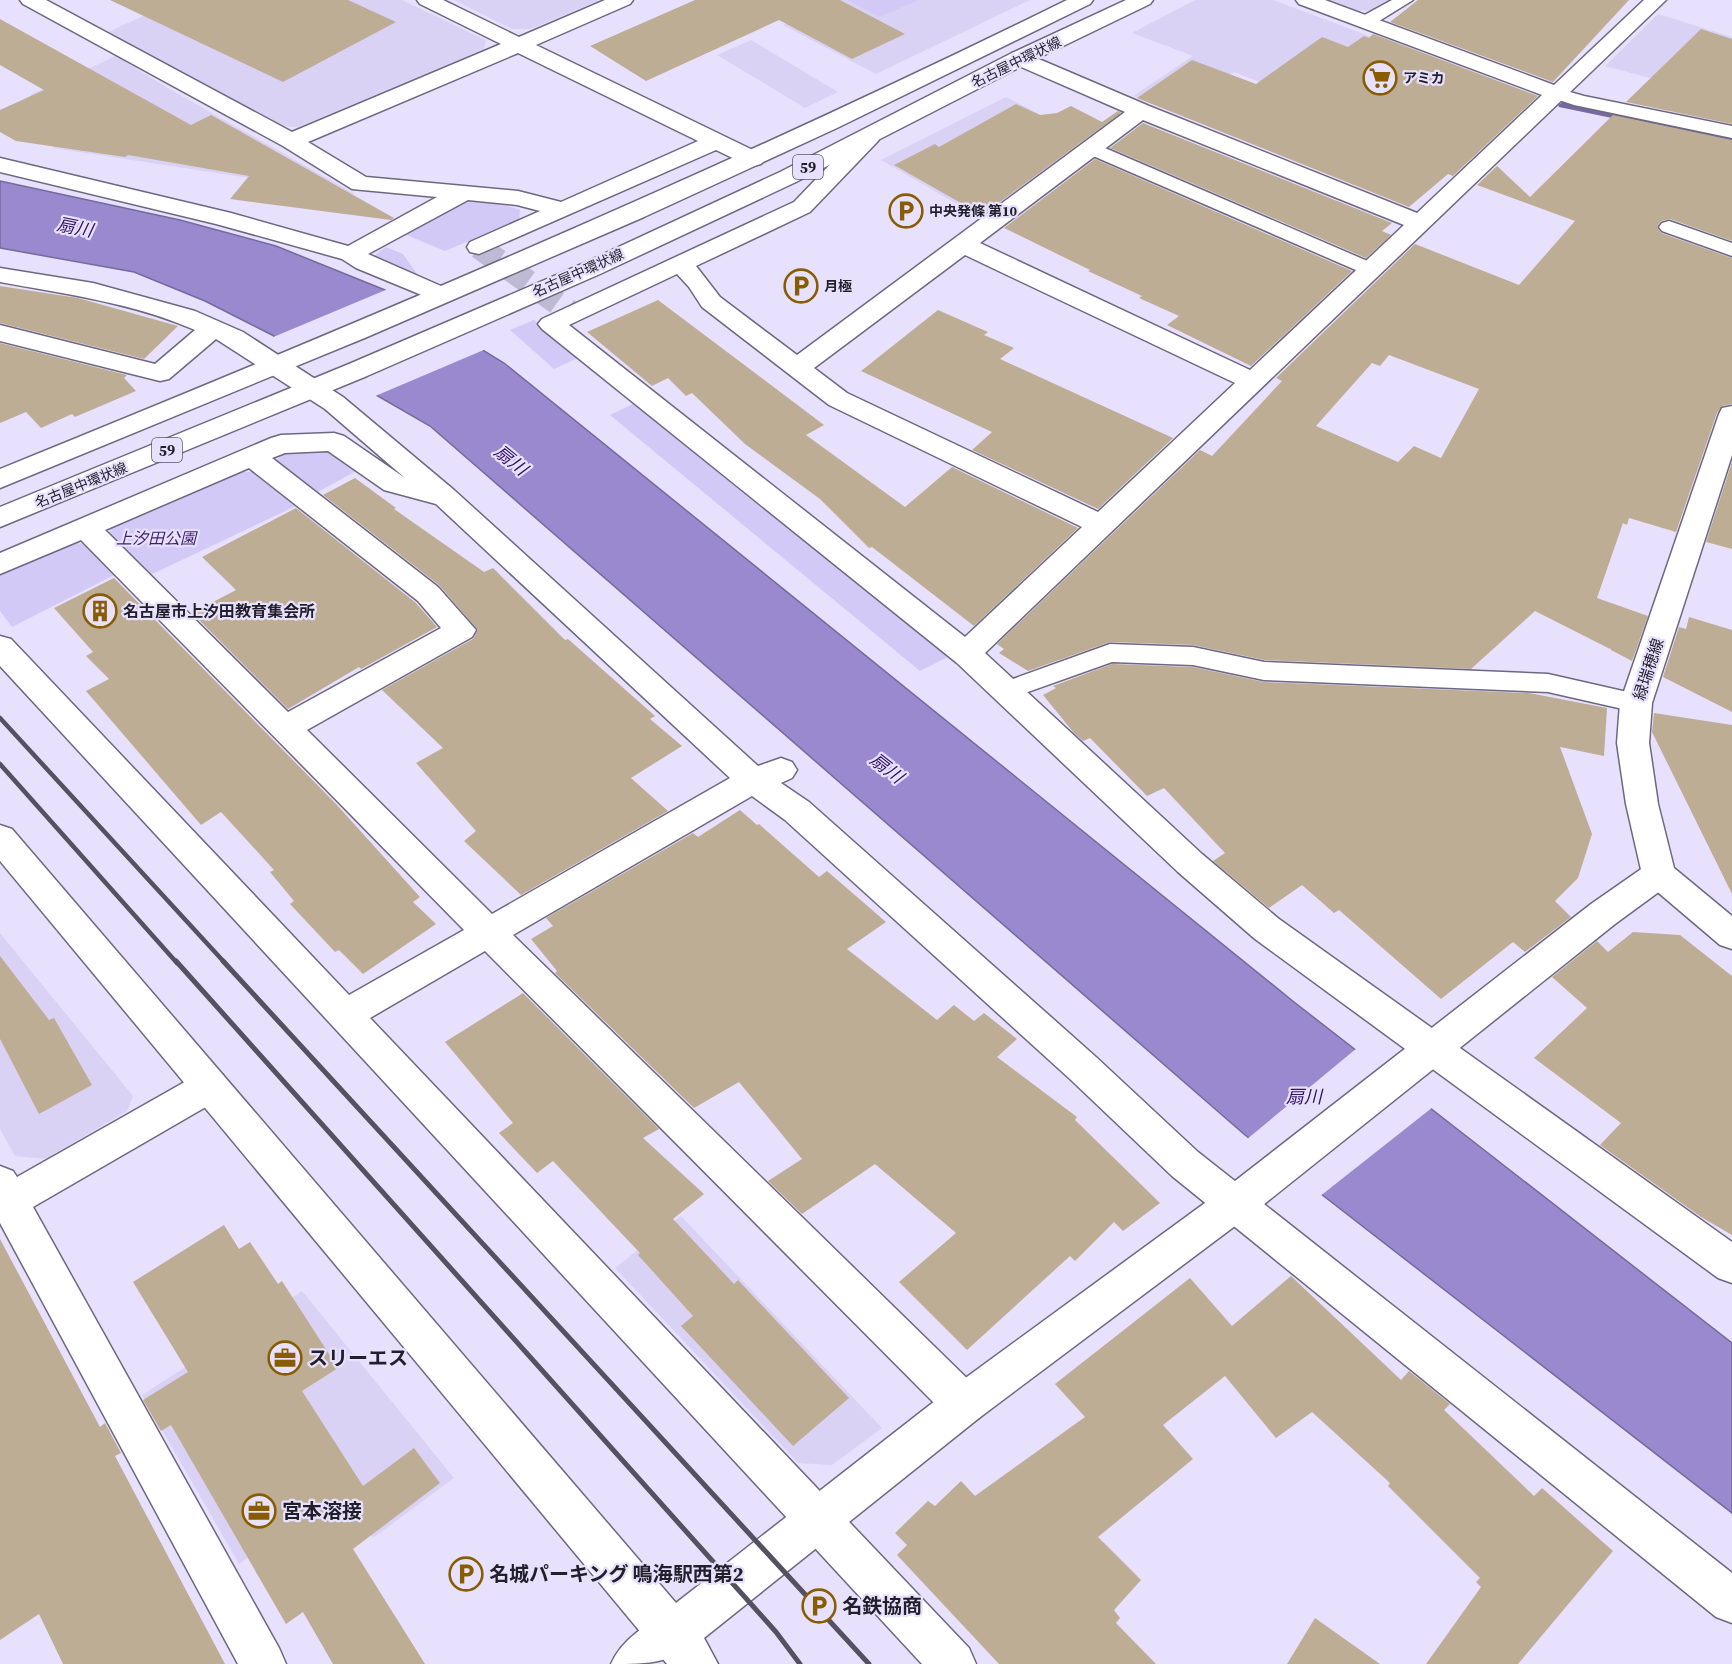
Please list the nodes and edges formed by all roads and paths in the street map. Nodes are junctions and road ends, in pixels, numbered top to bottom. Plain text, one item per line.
1 (30, 0) edge
2 (427, 0) edge
3 (623, 0) edge
4 (1083, 0) edge
5 (1143, 0) edge
6 (1306, 0) edge
7 (1404, 0) edge
8 (1656, 0) edge
9 (1365, 22) junction
10 (520, 44) junction
11 (1020, 58) junction
12 (1556, 93) junction
13 (1141, 111) junction
14 (1732, 132) edge
15 (870, 136) junction
16 (291, 141) junction
17 (717, 141) junction
18 (1090, 148) junction
19 (753, 159) junction
20 (0, 165) edge
21 (464, 192) junction
22 (563, 210) junction
23 (1420, 223) junction
24 (1669, 227) dead end
25 (962, 244) junction
26 (479, 247) dead end
27 (1732, 250) edge
28 (351, 254) junction
29 (682, 265) junction
30 (1372, 270) junction
31 (0, 275) edge
32 (435, 297) junction
33 (214, 327) junction
34 (0, 333) edge
35 (284, 362) junction
36 (797, 368) junction
37 (1254, 382) junction
38 (322, 385) junction
39 (1732, 414) edge
40 (252, 458) junction
41 (0, 479) edge
42 (444, 496) junction
43 (0, 518) edge
44 (1101, 525) junction
45 (86, 528) junction
46 (0, 564) edge
47 (0, 647) edge
48 (968, 655) junction
49 (1008, 690) junction
50 (1636, 704) junction
51 (285, 728) junction
52 (767, 775) junction
53 (0, 838) edge
54 (1659, 874) junction
55 (488, 932) junction
56 (1732, 935) edge
57 (345, 1016) junction
58 (1431, 1049) junction
59 (210, 1086) junction
60 (3, 1196) edge
61 (1241, 1198) junction
62 (1732, 1265) edge
63 (964, 1404) junction
64 (818, 1520) junction
65 (1732, 1601) edge
66 (684, 1649) edge
67 (264, 1664) edge
68 (634, 1664) edge
69 (953, 1664) edge

1 - 16 street
2 - 10 street
3 - 10 street
4 - 19 street, 名古屋中環状線 / 59
5 - 11 street, 名古屋中環状線 / 59
6 - 9 street
7 - 9 lane
8 - 12 street
9 - 12 street
10 - 16 street
10 - 17 street
11 - 13 street
11 - 15 street, 名古屋中環状線 / 59
12 - 14 lane
12 - 23 street
13 - 18 street
13 - 23 street
15 - 29 street
15 - 38 street, 名古屋中環状線 / 59
16 - 21 street
17 - 19 street
17 - 22 street
18 - 25 street
18 - 30 lane
19 - 32 street, 名古屋中環状線 / 59
20 - 28 street
21 - 22 street
21 - 28 street
22 - 26 street
23 - 30 street
24 - 27 lane
25 - 36 street
25 - 37 street
28 - 32 street
29 - 36 street
29 - 48 street
30 - 37 street
31 - 33 street
32 - 35 street, 名古屋中環状線 / 59
33 - 34 street
33 - 35 street
35 - 38 street
35 - 41 street, 名古屋中環状線 / 59
36 - 44 street
37 - 44 street
38 - 42 street
38 - 43 street, 名古屋中環状線 / 59
39 - 50 street, 緑瑞穂線
40 - 42 street
40 - 45 street
40 - 51 street
42 - 52 street
44 - 48 street
45 - 46 street
45 - 51 street
47 - 57 street
48 - 49 street
49 - 50 lane
49 - 58 street
50 - 54 street, 緑瑞穂線
51 - 55 street
52 - 55 street
52 - 61 street
53 - 59 street
54 - 56 street
54 - 58 street
55 - 57 street
55 - 63 street
57 - 64 street
58 - 61 street
58 - 62 street
59 - 60 street
59 - 66 street
60 - 67 street
61 - 63 street
61 - 65 street
63 - 64 street
64 - 66 street
64 - 69 street
66 - 68 street

